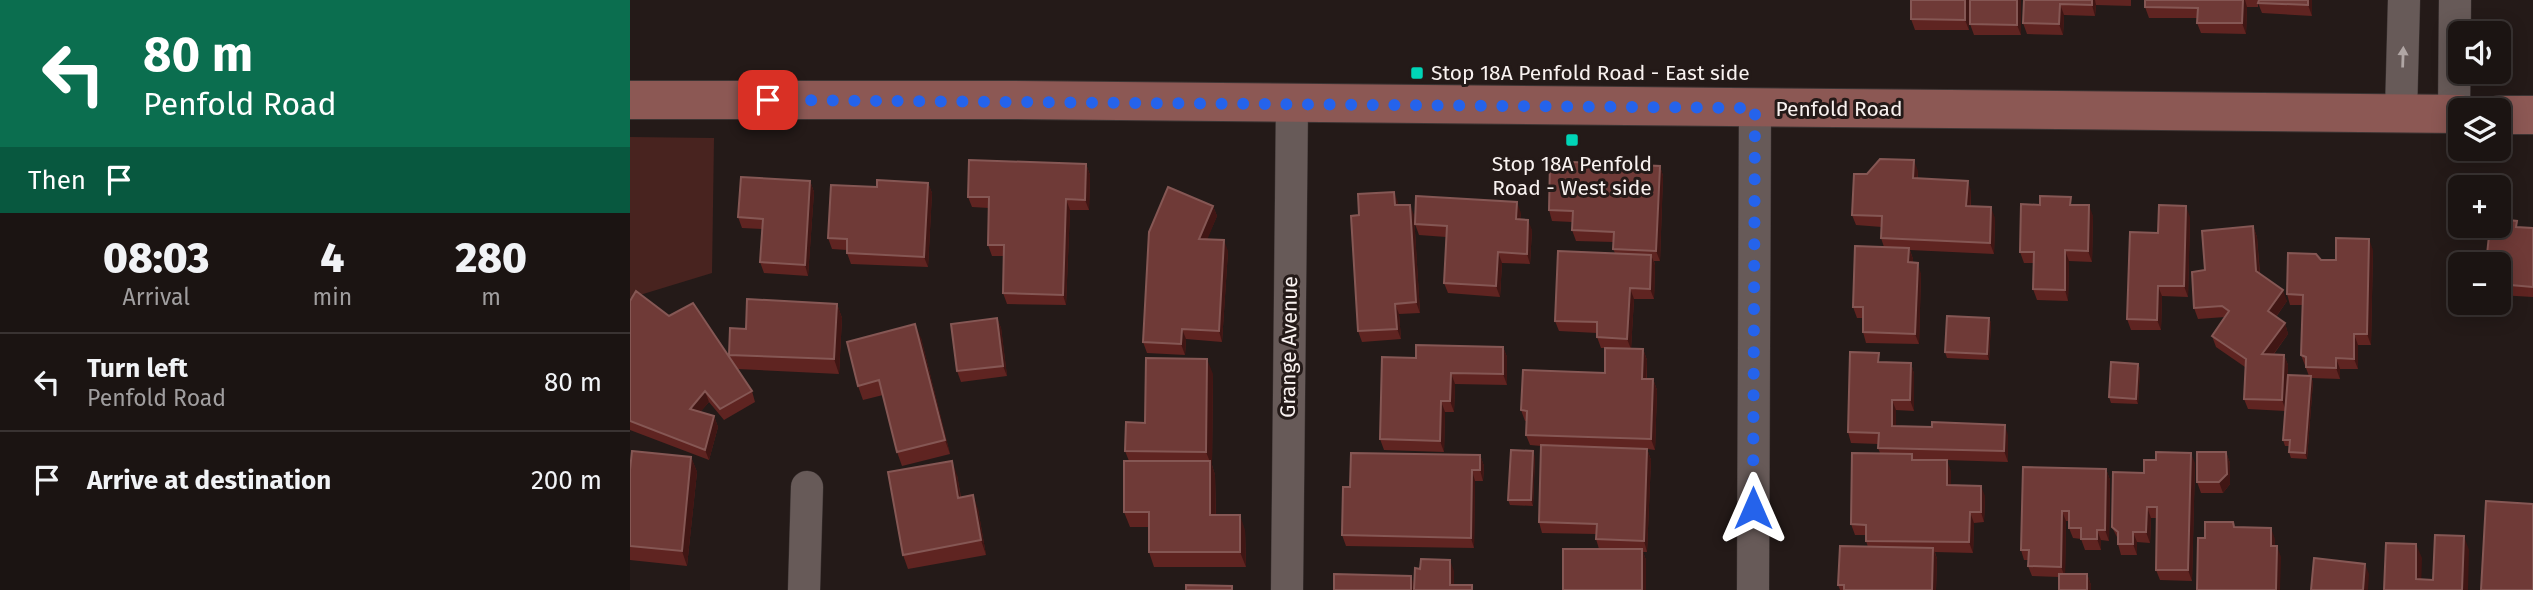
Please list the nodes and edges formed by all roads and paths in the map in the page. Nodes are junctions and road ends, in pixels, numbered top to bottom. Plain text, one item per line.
1 (2404, 0) edge
2 (2455, 0) edge
3 (2457, 98) edge
4 (630, 100) edge
5 (1292, 103) junction
6 (1755, 108) junction
7 (2402, 113) junction
8 (2448, 114) edge
9 (2511, 115) edge
10 (2533, 115) edge
11 (807, 487) dead end
12 (804, 590) edge
13 (1287, 590) edge
14 (1752, 590) edge

7 -> 1 street
2 - 3 street
4 - 5 main road, Penfold Road
5 - 6 main road, Penfold Road
5 - 13 street, Grange Avenue
6 - 7 main road, Penfold Road
6 - 14 street
7 - 8 main road, Penfold Road
9 - 10 main road
11 - 12 street

